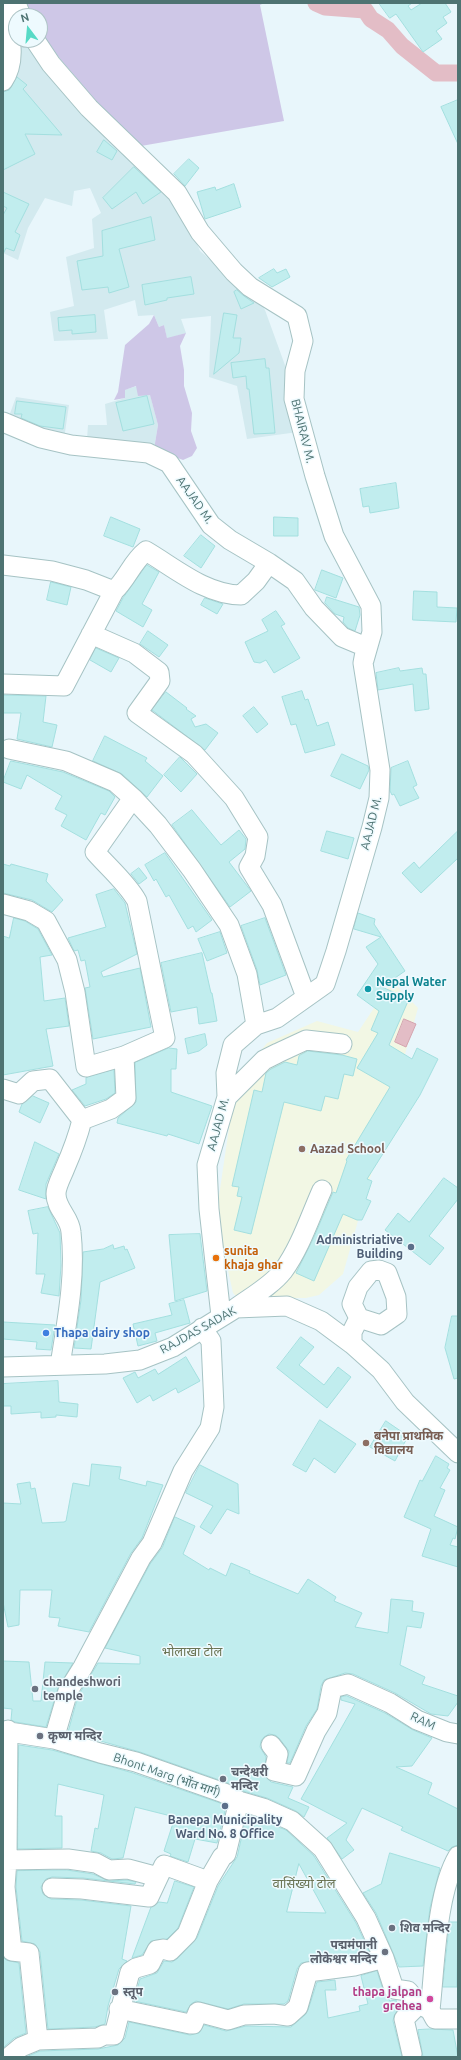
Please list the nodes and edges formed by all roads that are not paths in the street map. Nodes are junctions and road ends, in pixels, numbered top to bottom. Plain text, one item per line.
1 (3, 9) edge
2 (40, 48) edge
3 (3, 81) edge
4 (3, 422) edge
5 (269, 563) junction
6 (3, 565) edge
7 (114, 591) junction
8 (91, 634) junction
9 (363, 663) junction
10 (3, 684) edge
11 (9, 749) dead end
12 (133, 798) junction
13 (3, 904) edge
14 (306, 998) junction
15 (256, 1025) junction
16 (342, 1044) dead end
17 (124, 1056) junction
18 (3, 1089) edge
19 (227, 1097) junction
20 (82, 1120) junction
21 (322, 1190) dead end
22 (228, 1312) junction
23 (359, 1318) dead end
24 (202, 1328) junction
25 (352, 1344) junction
26 (60, 1365) junction
27 (3, 1367) edge
28 (458, 1452) edge
29 (6, 1731) edge
30 (458, 1734) edge
31 (54, 1738) junction
32 (271, 1745) dead end
33 (239, 1801) junction
34 (458, 1856) edge
35 (7, 1860) junction
36 (158, 1877) junction
37 (208, 1881) junction
38 (52, 1888) dead end
39 (384, 1958) junction
40 (425, 2007) junction
41 (119, 2009) junction
42 (457, 2022) edge
43 (3, 2041) edge
44 (33, 2042) junction
45 (412, 2054) dead end
46 (9, 2057) edge

1 - 3 street
2 - 9 street, BHAIRAV M.
4 - 5 street, AAJAD M.
5 - 7 street
5 - 9 street, AAJAD M.
6 - 7 street
7 - 8 street
8 - 10 street
8 - 14 street
9 - 14 street, AAJAD M.
11 - 12 street
12 - 15 street
12 - 17 street
13 - 17 street
14 - 15 street, AAJAD M.
15 - 19 street, AAJAD M.
16 - 19 street
17 - 20 street
18 - 20 street
19 - 22 street, AAJAD M.
20 - 26 street
21 - 22 street
22 - 24 street, RAJDAS SADAK
22 - 25 street, RAJDAS SADAK
23 - 25 street
24 - 26 street, RAJDAS SADAK
24 - 31 street
25 - 28 street, RAJDAS SADAK
26 - 27 street, RAJDAS SADAK
29 - 31 street, Bhont Marg (भाेंत मार्ग)
29 - 35 street
30 - 32 street, RAM
31 - 33 street, Bhont Marg (भाेंत मार्ग)
33 - 37 street
33 - 39 street, Bhont Marg (भाेंत मार्ग)
34 - 40 street
35 - 36 street
35 - 44 street
36 - 37 street
36 - 38 street
37 - 41 street
39 - 40 street, Bhont Marg (भाेंत मार्ग)
39 - 41 street
40 - 42 street, Bhont Marg (भाेंत मार्ग)
40 - 45 street
41 - 44 street
43 - 44 street
44 - 46 street

